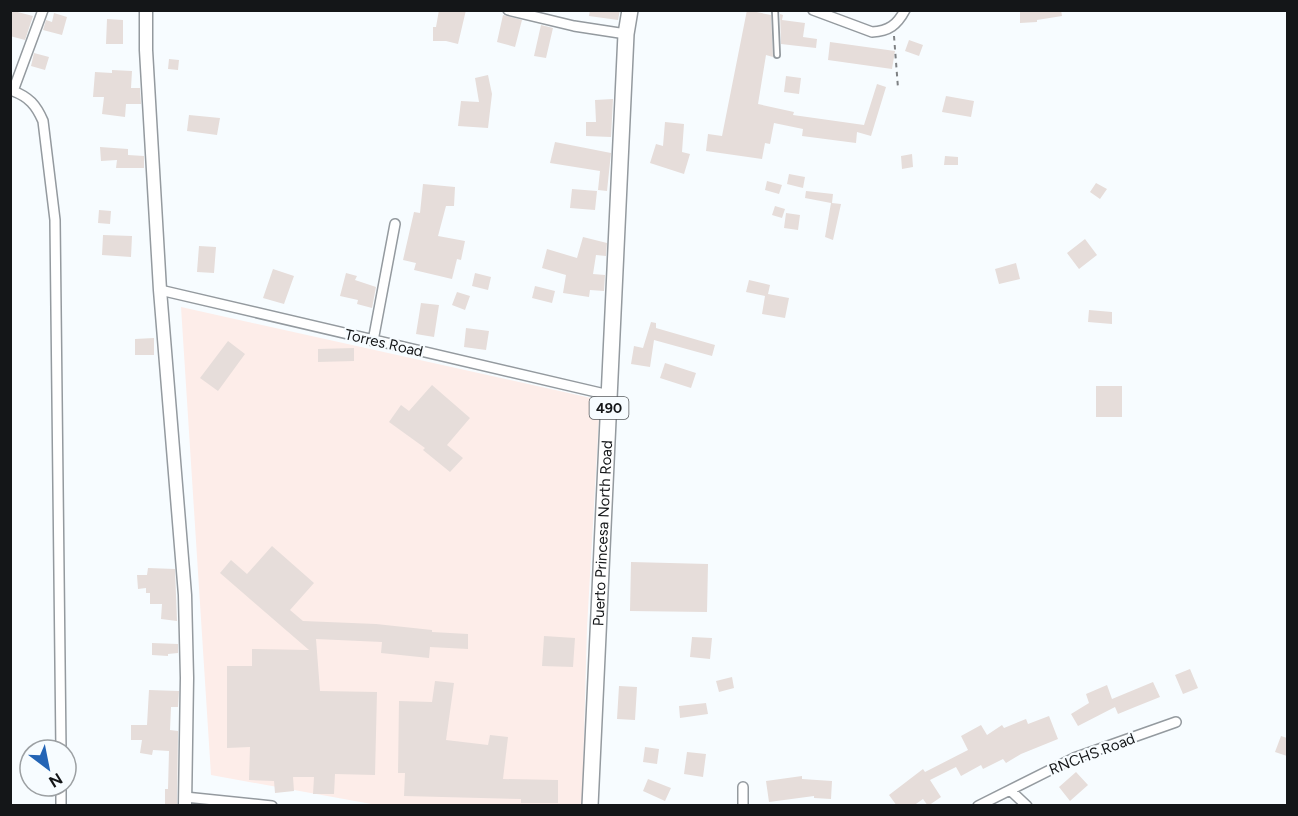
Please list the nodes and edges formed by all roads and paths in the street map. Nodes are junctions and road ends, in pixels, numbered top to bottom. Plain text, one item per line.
1 (43, 10) edge
2 (146, 10) edge
3 (508, 10) edge
4 (630, 10) edge
5 (776, 10) edge
6 (813, 10) edge
7 (905, 10) edge
8 (893, 27) junction
9 (626, 34) junction
10 (777, 55) dead end
11 (898, 88) dead end
12 (12, 91) edge
13 (395, 224) dead end
14 (160, 290) junction
15 (373, 341) junction
16 (609, 395) junction
17 (1176, 722) dead end
18 (61, 738) edge
19 (743, 787) dead end
20 (1010, 790) junction
21 (185, 801) edge
22 (272, 806) edge
23 (590, 806) edge
24 (743, 806) edge
25 (978, 806) edge
26 (1027, 806) edge

1 - 12 street
2 - 14 street
3 - 9 street
4 - 9 main road, Puerto Princesa North Road / 490
5 - 10 lane
6 - 8 street
7 - 8 street
8 - 11 path
9 - 16 main road, Puerto Princesa North Road / 490
12 - 18 street
13 - 15 street
14 - 15 street, Torres Road
14 - 21 street
15 - 16 street, Torres Road
16 - 23 main road, Puerto Princesa North Road / 490
17 - 20 street, RNCHS Road
19 - 24 street
20 - 25 street, RNCHS Road
20 - 26 street
21 - 22 street

